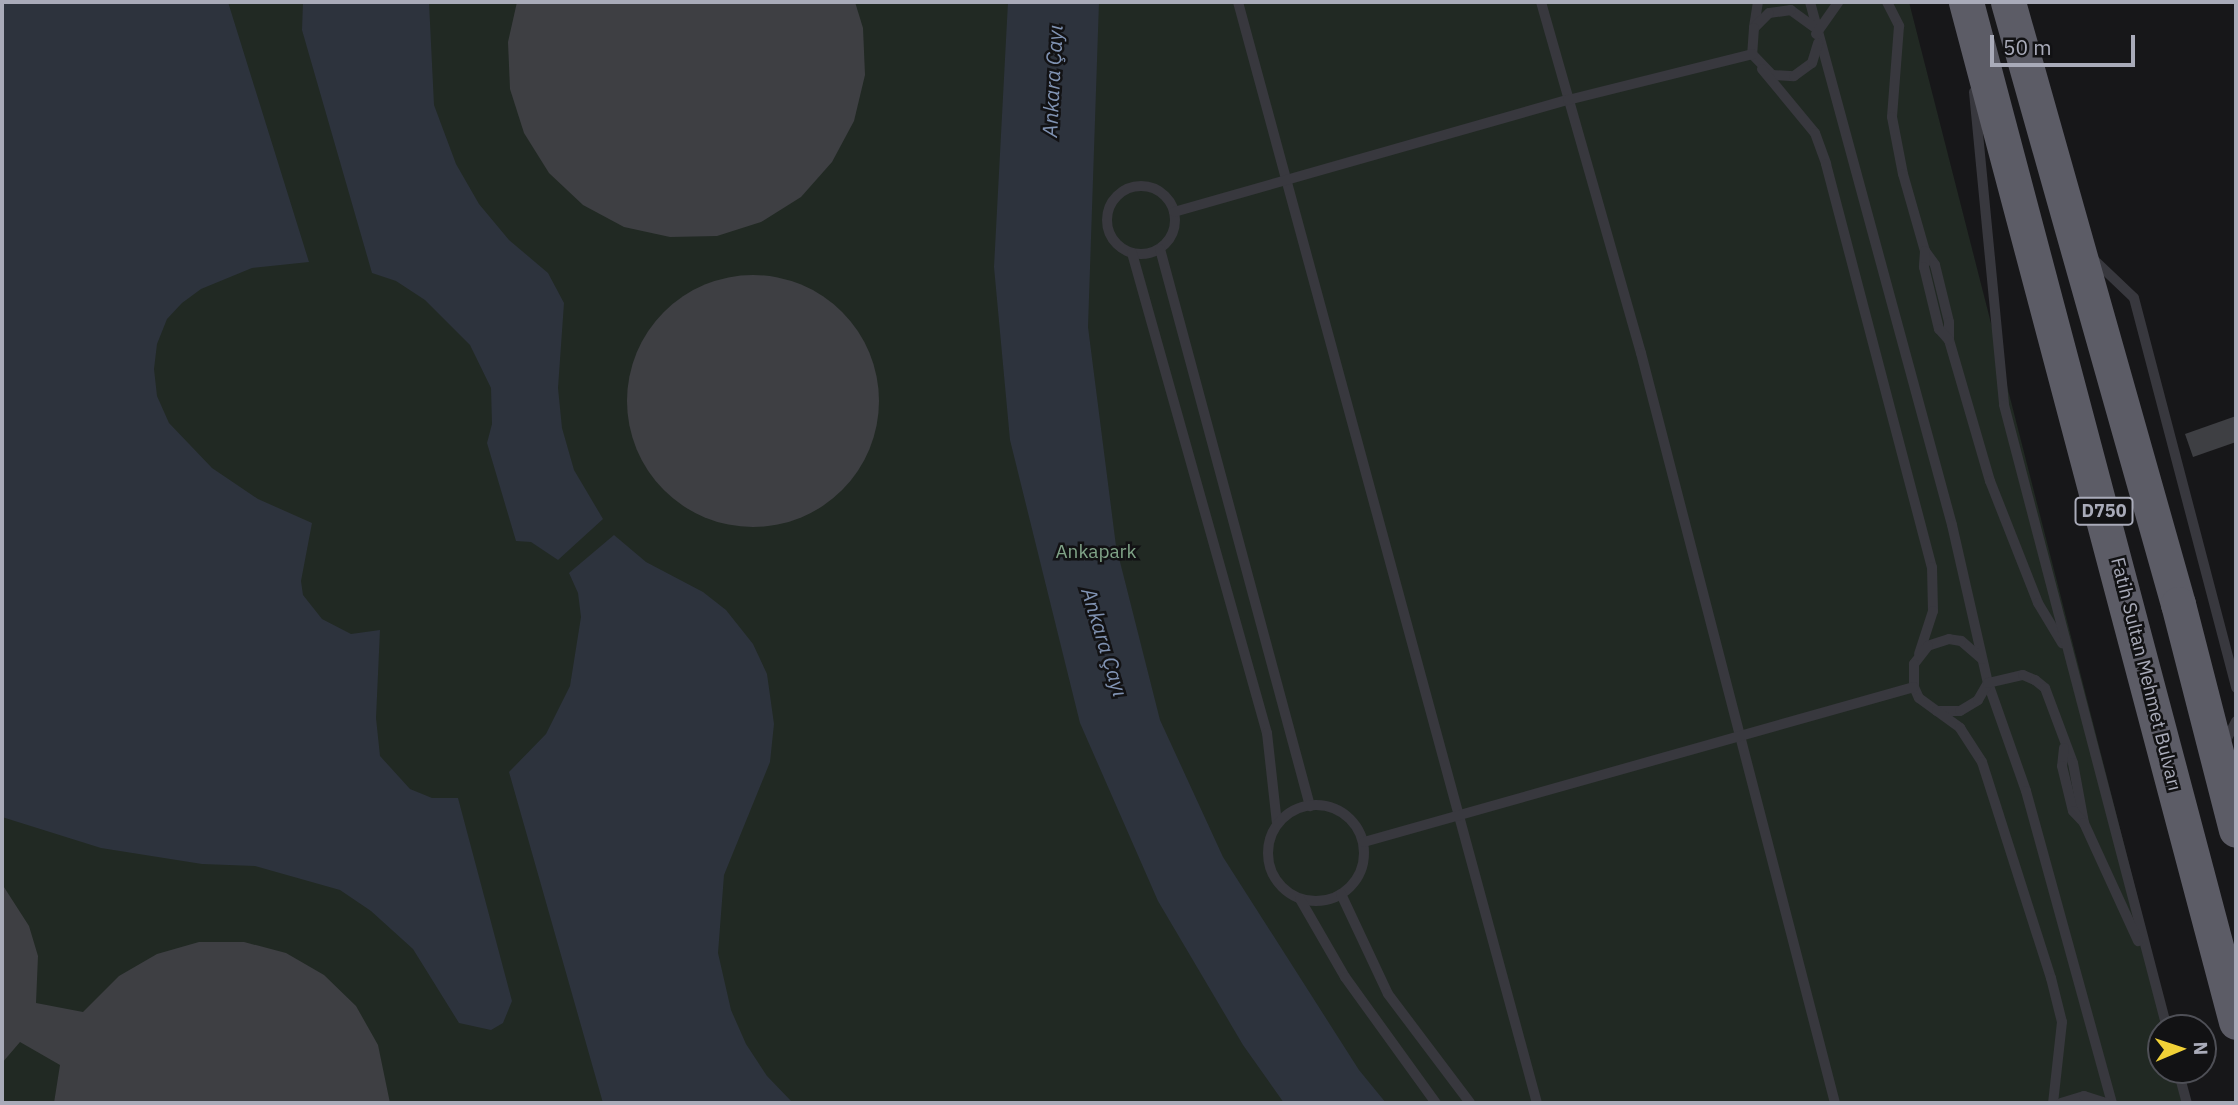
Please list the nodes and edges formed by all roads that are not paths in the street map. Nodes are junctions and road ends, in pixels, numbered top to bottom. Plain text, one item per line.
1 (1238, 2) edge
2 (1541, 2) edge
3 (1758, 2) edge
4 (1810, 2) edge
5 (1838, 2) edge
6 (1886, 2) edge
7 (1965, 2) edge
8 (2008, 2) edge
9 (1754, 28) junction
10 (1816, 34) junction
11 (1752, 54) junction
12 (1762, 69) junction
13 (1568, 100) junction
14 (1285, 181) junction
15 (1174, 212) junction
16 (2077, 243) junction
17 (1160, 249) junction
18 (1132, 253) junction
19 (1919, 654) junction
20 (2069, 655) junction
21 (1982, 659) junction
22 (1988, 683) junction
23 (1914, 687) junction
24 (2236, 688) edge
25 (1937, 711) junction
26 (2236, 721) edge
27 (1738, 739) junction
28 (2217, 756) junction
29 (1310, 806) junction
30 (1458, 816) junction
31 (1278, 824) junction
32 (2236, 831) edge
33 (1364, 842) junction
34 (1341, 894) junction
35 (1300, 899) junction
36 (2152, 970) junction
37 (2163, 1014) edge
38 (2236, 1022) edge
39 (1453, 1081) junction
40 (2182, 1084) edge
41 (1436, 1103) edge
42 (1470, 1103) edge
43 (1481, 1103) edge
44 (1537, 1103) edge
45 (1835, 1103) edge
46 (2053, 1103) edge
47 (2062, 1103) edge
48 (2106, 1103) edge
49 (2112, 1103) edge
50 (2187, 1103) edge

1 - 14 lane
2 - 13 lane
3 - 9 lane
4 - 10 lane
5 - 10 lane
6 - 20 lane
7 - 20 lane
7 - 38 highway, Fatih Sultan Mehmet Bulvarı / D750
8 - 16 highway, D750
9 - 10 lane
9 - 11 lane
10 - 12 lane
10 - 21 lane
11 - 12 lane
11 - 13 lane
12 - 19 lane
13 - 14 lane
13 - 27 lane
14 - 15 lane
14 - 30 lane
15 - 17 lane
15 - 18 lane
16 - 24 lane
16 - 28 highway, D750
17 - 18 lane
17 - 29 lane
18 - 31 lane
19 - 21 lane
19 - 23 lane
20 - 36 lane
21 - 22 lane
22 - 25 lane
22 - 36 lane
22 - 49 lane
23 - 25 lane
23 - 27 lane
25 - 46 lane
26 - 28 lane
27 - 30 lane
27 - 45 lane
28 - 32 highway, D750
29 - 31 lane
29 - 33 lane
30 - 33 lane
30 - 44 lane
31 - 35 lane
33 - 34 lane
34 - 35 lane
34 - 39 lane
35 - 41 lane
36 - 37 lane
39 - 42 lane
39 - 43 lane
40 - 50 lane
47 - 48 lane

